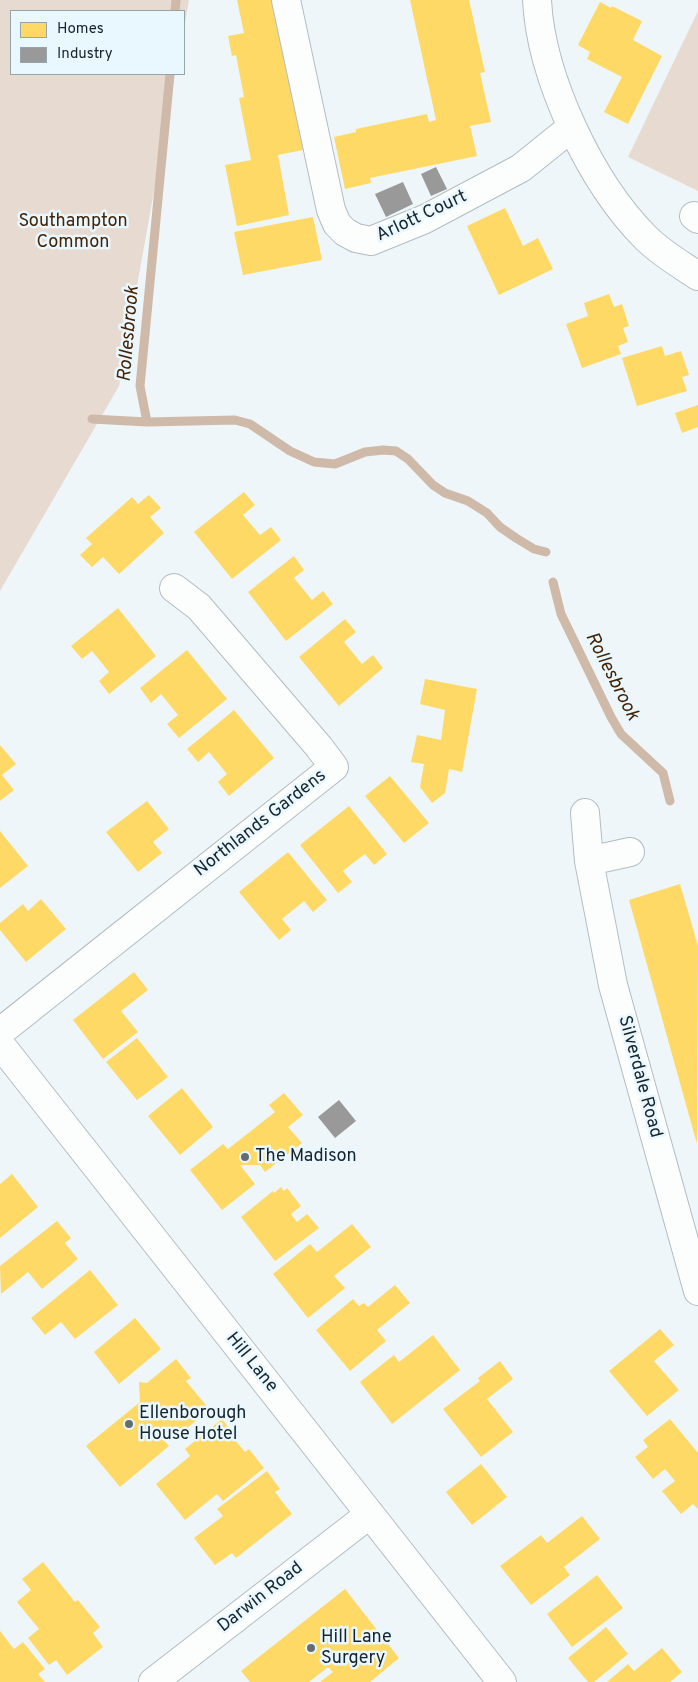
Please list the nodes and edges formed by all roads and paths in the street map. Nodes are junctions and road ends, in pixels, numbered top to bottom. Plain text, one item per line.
1 (286, 0) edge
2 (537, 0) edge
3 (572, 127) junction
4 (698, 276) edge
5 (174, 588) dead end
6 (585, 813) dead end
7 (630, 852) dead end
8 (590, 861) junction
9 (0, 1032) edge
10 (0, 1044) edge
11 (698, 1291) edge
12 (370, 1514) junction
13 (152, 1682) edge
14 (502, 1682) edge

1 - 3 street, Arlott Court
2 - 3 street
3 - 4 street
5 - 9 street, Northlands Gardens
6 - 8 street, Silverdale Road
7 - 8 street
8 - 11 street, Silverdale Road
10 - 12 street, Hill Lane
12 - 13 street, Darwin Road
12 - 14 street, Hill Lane

